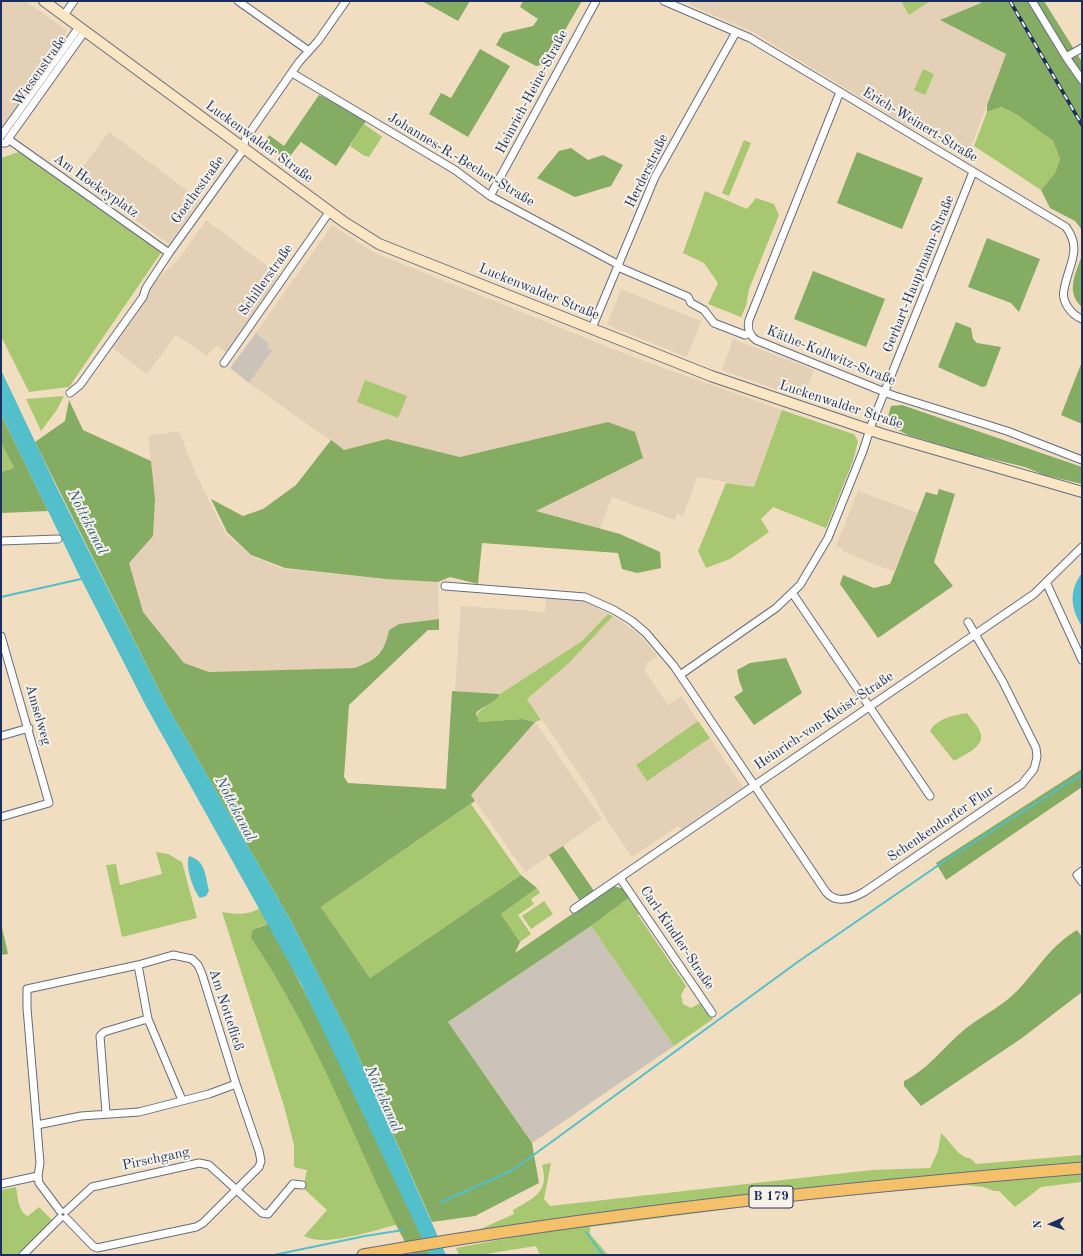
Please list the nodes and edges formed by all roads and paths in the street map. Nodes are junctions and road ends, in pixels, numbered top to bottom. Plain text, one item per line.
1 (44, 1) edge
2 (74, 1) edge
3 (238, 1) edge
4 (346, 1) edge
5 (596, 1) edge
6 (664, 1) edge
7 (1032, 1) edge
8 (64, 15) junction
9 (82, 29) junction
10 (736, 32) junction
11 (1082, 48) edge
12 (309, 51) junction
13 (1066, 57) junction
14 (292, 73) junction
15 (1082, 80) edge
16 (840, 92) junction
17 (1, 136) edge
18 (8, 139) junction
19 (1, 143) edge
20 (243, 147) junction
21 (973, 172) junction
22 (490, 196) junction
23 (330, 211) junction
24 (169, 253) junction
25 (618, 266) junction
26 (1082, 319) edge
27 (592, 328) junction
28 (749, 333) junction
29 (224, 363) dead end
30 (885, 391) junction
31 (70, 393) dead end
32 (870, 430) junction
33 (1082, 460) edge
34 (1082, 492) edge
35 (58, 539) dead end
36 (1, 542) edge
37 (1082, 547) edge
38 (1046, 582) junction
39 (445, 586) dead end
40 (793, 594) junction
41 (968, 622) dead end
42 (975, 635) junction
43 (1, 636) edge
44 (1082, 660) edge
45 (680, 675) junction
46 (869, 707) junction
47 (29, 728) junction
48 (1, 736) edge
49 (754, 785) junction
50 (930, 796) dead end
51 (1, 817) edge
52 (1079, 873) edge
53 (620, 878) junction
54 (1082, 882) edge
55 (574, 908) dead end
56 (138, 965) junction
57 (712, 1013) dead end
58 (148, 1019) junction
59 (236, 1084) junction
60 (182, 1100) junction
61 (106, 1113) junction
62 (37, 1125) junction
63 (1082, 1168) edge
64 (38, 1176) junction
65 (1, 1184) edge
66 (302, 1185) dead end
67 (236, 1191) junction
68 (63, 1214) junction
69 (23, 1255) edge
70 (363, 1255) edge

1 - 8 main road, Luckenwalder Straße
2 - 8 street
3 - 12 street
4 - 12 street, Goethestraße
5 - 22 street, Heinrich-Heine-Straße
6 - 10 street, Erich-Weinert-Straße
7 - 13 street
8 - 9 main road, Luckenwalder Straße
9 - 17 street, Wiesenstraße
9 - 18 street, Wiesenstraße
9 - 20 main road, Luckenwalder Straße
10 - 16 street, Erich-Weinert-Straße
10 - 25 street, Herderstraße
11 - 13 street
12 - 14 street, Goethestraße
13 - 15 street
14 - 20 street, Goethestraße
14 - 22 street, Johannes-R.-Becher-Straße
16 - 21 street, Erich-Weinert-Straße
16 - 28 street, Käthe-Kollwitz-Straße
18 - 19 street, Wiesenstraße
18 - 24 street, Am Hockeyplatz
20 - 23 main road, Luckenwalder Straße
20 - 24 street, Goethestraße
21 - 26 street, Erich-Weinert-Straße
21 - 30 street, Gerhart-Hauptmann-Straße
22 - 25 street, Johannes-R.-Becher-Straße
23 - 27 main road, Luckenwalder Straße
23 - 29 street, Schillerstraße
24 - 31 street, Goethestraße
25 - 27 street, Herderstraße
25 - 28 street, Johannes-R.-Becher-Straße
27 - 32 main road, Luckenwalder Straße
28 - 30 street, Käthe-Kollwitz-Straße
30 - 32 street, Gerhart-Hauptmann-Straße
30 - 33 street, Käthe-Kollwitz-Straße
32 - 34 main road, Luckenwalder Straße
32 - 40 street, Gerhart-Hauptmann-Straße
35 - 36 street
37 - 38 street, Heinrich-von-Kleist-Straße
38 - 42 street, Heinrich-von-Kleist-Straße
38 - 44 street
39 - 45 street
40 - 45 street, Gerhart-Hauptmann-Straße
40 - 46 street
41 - 42 street, Schenkendorfer Flur
42 - 46 street, Heinrich-von-Kleist-Straße
42 - 49 street, Schenkendorfer Flur
43 - 47 street, Amselweg
45 - 49 street
46 - 49 street, Heinrich-von-Kleist-Straße
46 - 50 street
47 - 48 street
47 - 51 street, Amselweg
49 - 53 street, Heinrich-von-Kleist-Straße
52 - 54 street
53 - 55 street, Heinrich-von-Kleist-Straße
53 - 57 street, Carl-Kindler-Straße
56 - 58 street
56 - 59 street, Am Nottefließ
56 - 62 street, Am Nottefließ
58 - 60 street
58 - 61 street
59 - 60 street
59 - 67 street, Am Nottefließ
60 - 61 street
61 - 62 street
62 - 64 street, Am Nottefließ
63 - 70 main road, B 179
64 - 65 street
64 - 68 street, Am Nottefließ
66 - 67 street, Pirschgang
67 - 68 street, Pirschgang
67 - 68 street, Am Nottefließ
68 - 69 street, Pirschgang

